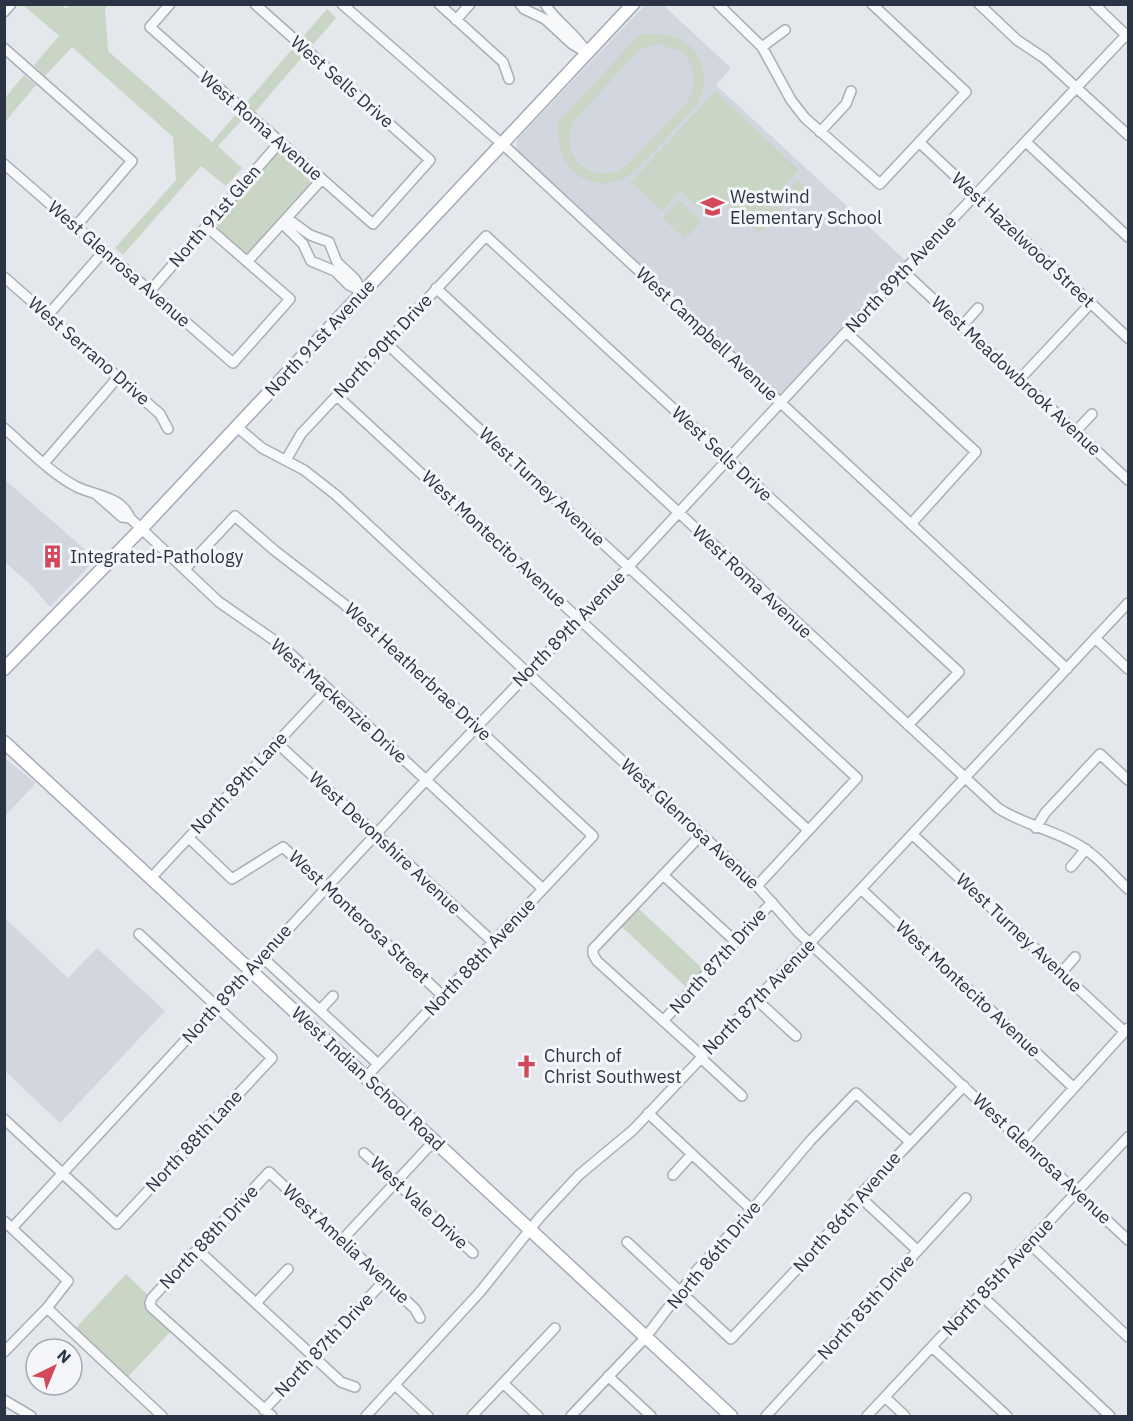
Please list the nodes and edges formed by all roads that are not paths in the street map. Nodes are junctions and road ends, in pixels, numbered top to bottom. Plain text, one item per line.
1 (11, 4) edge
2 (170, 4) edge
3 (255, 4) edge
4 (342, 4) edge
5 (439, 4) edge
6 (470, 4) edge
7 (520, 4) edge
8 (545, 4) edge
9 (633, 4) edge
10 (718, 4) edge
11 (872, 4) edge
12 (979, 4) edge
13 (1094, 4) edge
14 (4, 12) edge
15 (456, 20) junction
16 (785, 30) dead end
17 (1128, 35) edge
18 (762, 47) junction
19 (4, 48) edge
20 (587, 53) junction
21 (509, 79) dead end
22 (1077, 87) junction
23 (851, 91) dead end
24 (820, 132) junction
25 (1128, 135) edge
26 (280, 142) junction
27 (919, 142) junction
28 (1026, 142) junction
29 (501, 144) junction
30 (4, 164) edge
31 (322, 179) junction
32 (975, 195) junction
33 (284, 220) junction
34 (373, 224) joint
35 (75, 226) junction
36 (206, 226) junction
37 (486, 236) joint
38 (314, 237) junction
39 (1128, 237) edge
40 (305, 250) junction
41 (104, 251) junction
42 (247, 262) junction
43 (904, 272) junction
44 (4, 277) edge
45 (436, 288) junction
46 (150, 291) junction
47 (363, 292) junction
48 (1091, 303) junction
49 (978, 308) dead end
50 (48, 315) junction
51 (962, 326) junction
52 (846, 333) junction
53 (1128, 338) edge
54 (386, 343) junction
55 (119, 376) junction
56 (1019, 380) junction
57 (337, 396) junction
58 (782, 403) junction
59 (1092, 414) dead end
60 (237, 427) junction
61 (4, 428) edge
62 (168, 429) dead end
63 (1076, 431) junction
64 (286, 460) junction
65 (729, 460) junction
66 (44, 462) junction
67 (1128, 480) edge
68 (678, 514) junction
69 (911, 524) junction
70 (142, 528) junction
71 (629, 567) junction
72 (185, 569) junction
73 (1128, 603) edge
74 (580, 619) junction
75 (1095, 638) junction
76 (4, 669) edge
77 (1067, 669) junction
78 (1128, 669) edge
79 (527, 673) junction
80 (327, 689) junction
81 (908, 725) junction
82 (476, 726) junction
83 (4, 742) edge
84 (277, 743) junction
85 (964, 777) junction
86 (857, 778) joint
87 (426, 780) junction
88 (1128, 780) edge
89 (1036, 828) junction
90 (808, 830) junction
91 (376, 834) junction
92 (912, 834) junction
93 (701, 835) junction
94 (593, 836) joint
95 (189, 837) junction
96 (1086, 849) junction
97 (1071, 867) dead end
98 (663, 874) junction
99 (151, 878) junction
100 (757, 886) junction
101 (326, 888) junction
102 (543, 889) junction
103 (861, 889) junction
104 (1128, 889) edge
105 (772, 902) junction
106 (139, 934) dead end
107 (493, 942) junction
108 (736, 942) junction
109 (810, 943) junction
110 (262, 957) junction
111 (1075, 957) dead end
112 (249, 970) junction
113 (1060, 973) junction
114 (333, 996) dead end
115 (443, 996) junction
116 (756, 999) junction
117 (218, 1007) junction
118 (320, 1010) junction
119 (663, 1021) junction
120 (1127, 1030) edge
121 (796, 1036) dead end
122 (702, 1057) junction
123 (378, 1064) junction
124 (366, 1077) junction
125 (964, 1086) junction
126 (1074, 1088) junction
127 (742, 1096) dead end
128 (648, 1113) junction
129 (4, 1119) edge
130 (1128, 1138) edge
131 (434, 1141) junction
132 (910, 1142) junction
133 (1024, 1142) junction
134 (364, 1153) dead end
135 (692, 1154) junction
136 (269, 1172) joint
137 (63, 1173) junction
138 (673, 1174) dead end
139 (396, 1182) junction
140 (1078, 1192) junction
141 (859, 1196) junction
142 (966, 1198) dead end
143 (752, 1210) junction
144 (8, 1225) edge
145 (529, 1229) junction
146 (342, 1240) junction
147 (1128, 1240) edge
148 (627, 1242) dead end
149 (1030, 1244) junction
150 (197, 1249) junction
151 (917, 1250) junction
152 (473, 1253) dead end
153 (288, 1269) dead end
154 (385, 1280) junction
155 (681, 1291) junction
156 (981, 1295) junction
157 (256, 1303) junction
158 (47, 1308) junction
159 (420, 1318) dead end
160 (555, 1328) dead end
161 (645, 1338) junction
162 (1128, 1338) edge
163 (932, 1347) junction
164 (4, 1352) edge
165 (313, 1356) junction
166 (608, 1376) junction
167 (503, 1383) junction
168 (395, 1385) junction
169 (355, 1387) dead end
170 (885, 1397) junction
171 (4, 1400) edge
172 (268, 1413) edge
173 (32, 1416) edge
174 (162, 1416) edge
175 (366, 1416) edge
176 (428, 1416) edge
177 (472, 1416) edge
178 (538, 1416) edge
179 (570, 1416) edge
180 (651, 1416) edge
181 (731, 1416) edge
182 (766, 1416) edge
183 (867, 1416) edge
184 (905, 1416) edge
185 (1007, 1416) edge
186 (1110, 1416) edge

1 - 14 street
2 - 26 street, West Roma Avenue
3 - 34 street, West Sells Drive
4 - 29 street, West Campbell Avenue
5 - 15 street
6 - 15 street
7 - 20 street
8 - 20 street
9 - 20 main road, North 91st Avenue
10 - 18 street
11 - 27 street
12 - 22 street
13 - 17 street
15 - 21 street
16 - 18 street
17 - 22 street, North 89th Avenue
18 - 24 street
19 - 35 street
20 - 29 main road, North 91st Avenue
22 - 25 street
22 - 28 street, North 89th Avenue
23 - 24 street
24 - 27 street
26 - 31 street, West Roma Avenue
26 - 36 street, North 91st Glen
27 - 32 street, West Hazelwood Street
28 - 32 street, North 89th Avenue
28 - 39 street
29 - 47 main road, North 91st Avenue
29 - 58 street, West Campbell Avenue
30 - 35 street, West Glenrosa Avenue
31 - 33 street
31 - 34 street, West Roma Avenue
32 - 43 street, North 89th Avenue
32 - 48 street, West Hazelwood Street
33 - 38 street
33 - 40 street
33 - 42 street
35 - 41 street, West Glenrosa Avenue
36 - 42 street
36 - 46 street, North 91st Glen
37 - 45 street, North 90th Drive
37 - 65 street, West Sells Drive
38 - 40 street
38 - 47 street
40 - 47 street
41 - 46 street, West Glenrosa Avenue
41 - 50 street
42 - 46 street, West Glenrosa Avenue
43 - 51 street, West Meadowbrook Avenue
43 - 52 street, North 89th Avenue
44 - 50 street, West Serrano Drive
45 - 54 street, North 90th Drive
45 - 68 street, West Roma Avenue
47 - 60 main road, North 91st Avenue
48 - 53 street, West Hazelwood Street
48 - 56 street
49 - 51 street
50 - 55 street, West Serrano Drive
51 - 56 street, West Meadowbrook Avenue
52 - 58 street, North 89th Avenue
52 - 69 street
54 - 57 street, North 90th Drive
54 - 71 street, West Turney Avenue
55 - 62 street, West Serrano Drive
55 - 66 street
56 - 63 street, West Meadowbrook Avenue
57 - 64 street, North 90th Drive
57 - 74 street, West Montecito Avenue
58 - 65 street, North 89th Avenue
58 - 69 street, West Campbell Avenue
59 - 63 street
60 - 64 street, West Glenrosa Avenue
60 - 70 main road, North 91st Avenue
61 - 66 street, West Mackenzie Drive
63 - 67 street, West Meadowbrook Avenue
64 - 79 street, West Glenrosa Avenue
65 - 68 street, North 89th Avenue
65 - 81 street, West Sells Drive
66 - 70 street, West Mackenzie Drive
68 - 71 street, North 89th Avenue
68 - 81 street, West Roma Avenue
69 - 77 street, West Campbell Avenue
70 - 72 street, West Mackenzie Drive
70 - 76 main road, North 91st Avenue
71 - 74 street, North 89th Avenue
71 - 86 street, West Turney Avenue
72 - 80 street, West Mackenzie Drive
72 - 82 street, West Heatherbrae Drive
73 - 75 street, North 87th Avenue
74 - 79 street, North 89th Avenue
74 - 90 street, West Montecito Avenue
75 - 77 street, North 87th Avenue
75 - 78 street
77 - 85 street, North 87th Avenue
79 - 82 street, North 89th Avenue
79 - 93 street, West Glenrosa Avenue
80 - 84 street, North 89th Lane
80 - 87 street, West Mackenzie Drive
81 - 85 street, West Roma Avenue
82 - 87 street, North 89th Avenue
82 - 94 street, West Heatherbrae Drive
83 - 99 main road, West Indian School Road
84 - 91 street, West Devonshire Avenue
84 - 95 street, North 89th Lane
85 - 89 street, West Roma Avenue
85 - 92 street, North 87th Avenue
86 - 90 street, North 87th Drive
87 - 91 street, North 89th Avenue
87 - 102 street, West Mackenzie Drive
88 - 89 street
89 - 96 street, West Roma Avenue
90 - 100 street, North 87th Drive
91 - 101 street, North 89th Avenue
91 - 107 street, West Devonshire Avenue
92 - 103 street, North 87th Avenue
92 - 113 street, West Turney Avenue
93 - 98 street
93 - 100 street, West Glenrosa Avenue
94 - 102 street, North 88th Avenue
95 - 99 street, North 89th Lane
95 - 101 street, West Monterosa Street
96 - 97 street
96 - 104 street, West Roma Avenue
98 - 108 street
98 - 119 street
99 - 112 main road, West Indian School Road
100 - 105 street, West Glenrosa Avenue
101 - 110 street, North 89th Avenue
101 - 115 street, West Monterosa Street
102 - 107 street, North 88th Avenue
103 - 109 street, North 87th Avenue
103 - 126 street, West Montecito Avenue
105 - 108 street, North 87th Drive
105 - 109 street, West Glenrosa Avenue
106 - 117 street
107 - 115 street, North 88th Avenue
108 - 119 street, North 87th Drive
109 - 116 street, North 87th Avenue
109 - 125 street, West Glenrosa Avenue
110 - 112 street, North 89th Avenue
110 - 118 street, West Indian School Road
111 - 113 street
112 - 117 street, North 89th Avenue
112 - 124 main road, West Indian School Road
113 - 120 street, West Turney Avenue
114 - 118 street, West Indian School Road
115 - 123 street, North 88th Avenue
116 - 121 street
116 - 122 street, North 87th Avenue
117 - 137 street, North 89th Avenue
117 - 137 street, North 88th Lane
118 - 123 street, West Indian School Road
119 - 122 street
120 - 126 street
122 - 127 street
122 - 128 street, North 87th Avenue
123 - 124 street, North 88th Avenue
124 - 131 main road, West Indian School Road
125 - 132 street, North 86th Avenue
125 - 133 street, West Glenrosa Avenue
126 - 133 street
128 - 135 street
128 - 145 street, North 87th Avenue
129 - 137 street
130 - 140 street, North 85th Avenue
131 - 139 street
131 - 145 main road, West Indian School Road
132 - 141 street, North 86th Avenue
132 - 143 street, North 86th Drive
133 - 140 street, West Glenrosa Avenue
134 - 139 street, West Vale Drive
135 - 138 street
135 - 143 street
136 - 146 street, West Amelia Avenue
136 - 150 street, North 88th Drive
137 - 144 street, North 89th Avenue
139 - 146 street
139 - 152 street, West Vale Drive
140 - 147 street, West Glenrosa Avenue
140 - 149 street, North 85th Avenue
141 - 151 street
141 - 155 street, North 86th Avenue
142 - 151 street, North 85th Drive
143 - 155 street, North 86th Drive
144 - 158 street
145 - 161 main road, West Indian School Road
145 - 168 street, North 87th Avenue
146 - 154 street, West Amelia Avenue
148 - 155 street
149 - 156 street, North 85th Avenue
149 - 162 street
150 - 157 street
150 - 172 street, North 88th Drive
151 - 182 street, North 85th Drive
153 - 157 street
154 - 159 street, West Amelia Avenue
154 - 165 street, North 87th Drive
155 - 161 street, North 86th Drive
156 - 163 street, North 85th Avenue
156 - 186 street
157 - 165 street
158 - 164 street
158 - 174 street
160 - 167 street
161 - 166 street, North 86th Drive
161 - 181 main road, West Indian School Road
163 - 170 street, North 85th Avenue
163 - 185 street
165 - 169 street
165 - 172 street, North 87th Drive
166 - 179 street, North 86th Drive
166 - 180 street
167 - 177 street
167 - 178 street
168 - 175 street, North 87th Avenue
168 - 176 street
170 - 183 street, North 85th Avenue
170 - 184 street
171 - 173 street

